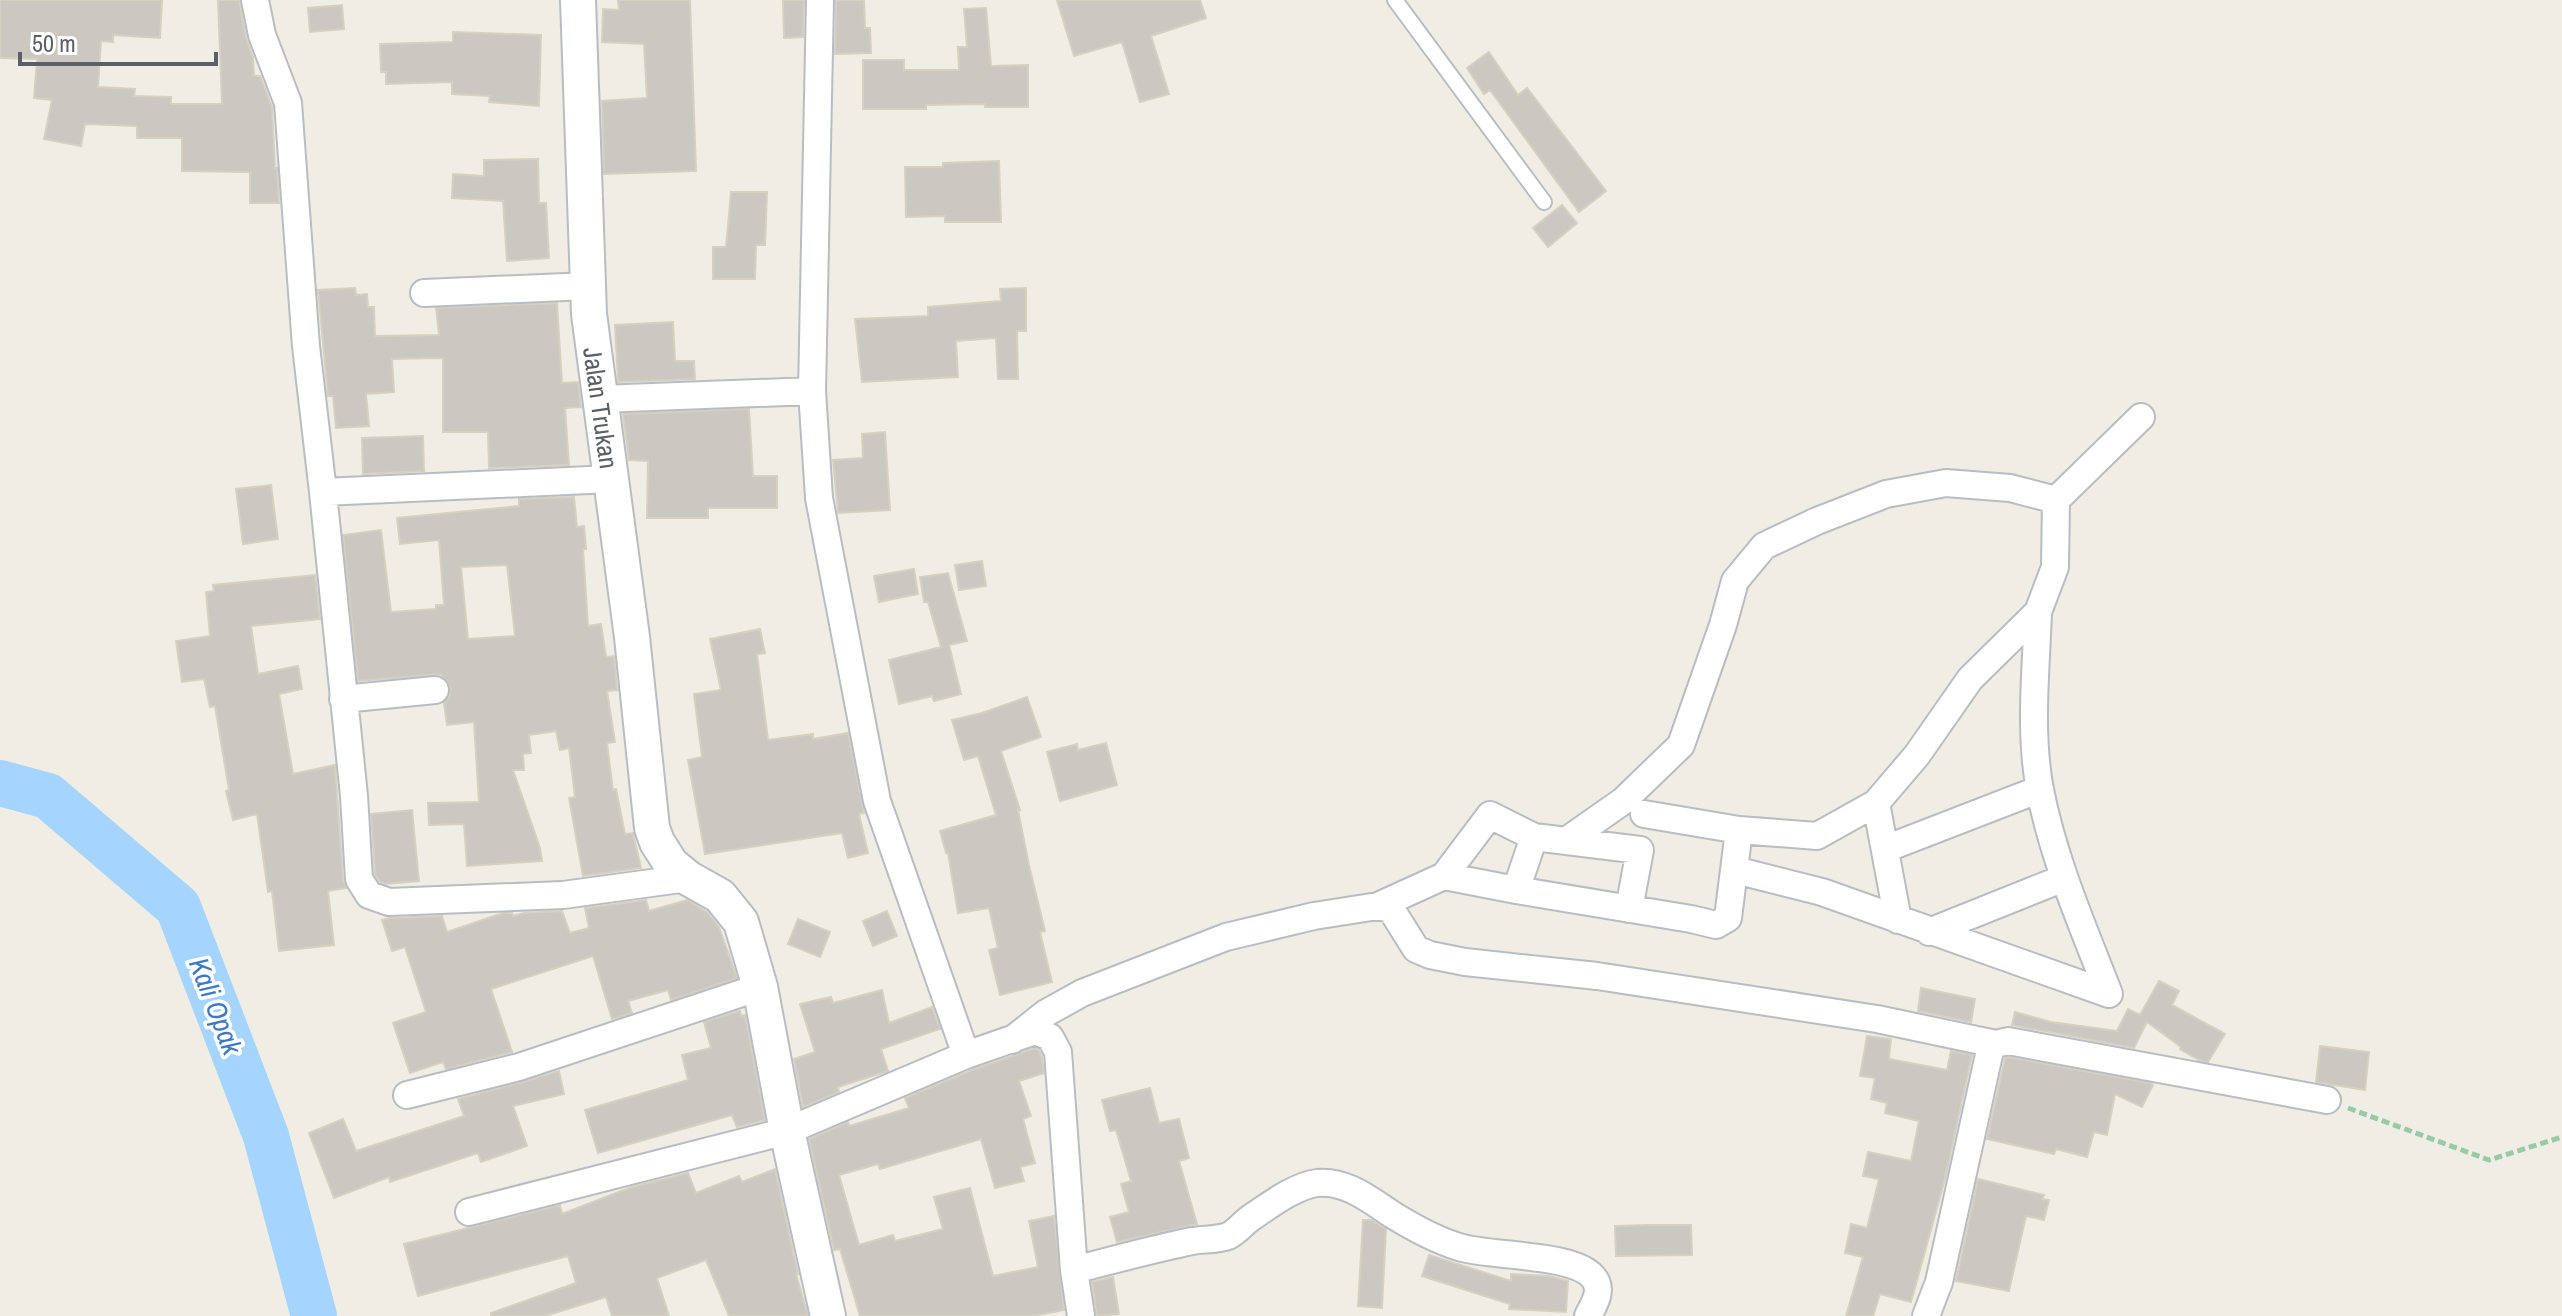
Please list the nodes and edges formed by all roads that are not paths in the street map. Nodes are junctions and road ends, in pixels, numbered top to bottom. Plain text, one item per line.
1 (255, 0) edge
2 (578, 0) edge
3 (820, 0) edge
4 (1395, 0) edge
5 (1544, 202) dead end
6 (588, 286) junction
7 (424, 293) dead end
8 (812, 391) junction
9 (600, 399) junction
10 (2141, 417) dead end
11 (611, 479) junction
12 (323, 492) junction
13 (2056, 500) junction
14 (2038, 612) junction
15 (435, 690) dead end
16 (343, 699) junction
17 (1650, 775) junction
18 (2040, 789) junction
19 (1876, 803) junction
20 (1644, 814) junction
21 (1739, 830) junction
22 (1534, 837) junction
23 (1566, 841) junction
24 (1885, 849) junction
25 (1640, 850) junction
26 (1735, 870) junction
27 (1444, 876) junction
28 (688, 878) junction
29 (2064, 878) junction
30 (1516, 890) junction
31 (1378, 906) junction
32 (1629, 909) junction
33 (1898, 920) junction
34 (1963, 932) junction
35 (760, 987) junction
36 (1012, 1040) junction
37 (1996, 1044) junction
38 (966, 1055) junction
39 (407, 1095) dead end
40 (2327, 1100) road end
41 (787, 1131) junction
42 (469, 1212) dead end
43 (1074, 1270) junction
44 (828, 1316) edge
45 (1081, 1316) edge
46 (1588, 1316) edge
47 (1926, 1316) edge

1 - 12 street
2 - 6 street, Jalan Trukan
3 - 8 street
4 - 5 lane
6 - 7 street
6 - 9 street, Jalan Trukan
8 - 9 street
8 - 38 street
9 - 11 street, Jalan Trukan
10 - 13 street
11 - 12 street
11 - 28 street, Jalan Trukan
12 - 16 street
13 - 14 street
13 - 17 street
14 - 18 street
14 - 19 street
15 - 16 street
16 - 28 street
17 - 20 street
17 - 23 street
18 - 24 street
18 - 29 street
19 - 21 street
19 - 24 street
20 - 21 street
20 - 25 street
21 - 26 street
22 - 23 street
22 - 27 street
22 - 30 street
23 - 25 street
24 - 33 street
25 - 32 street
26 - 32 street
26 - 33 street
27 - 30 street
27 - 31 street
28 - 35 street, Jalan Trukan
29 - 34 street
29 - 34 street
30 - 32 street
31 - 36 street
31 - 37 street
33 - 34 street
35 - 39 street
35 - 41 street, Jalan Trukan
36 - 38 street
36 - 43 street
37 - 40 street
37 - 47 street
38 - 41 street
41 - 42 street
41 - 44 street, Jalan Trukan
43 - 45 street
43 - 46 street

